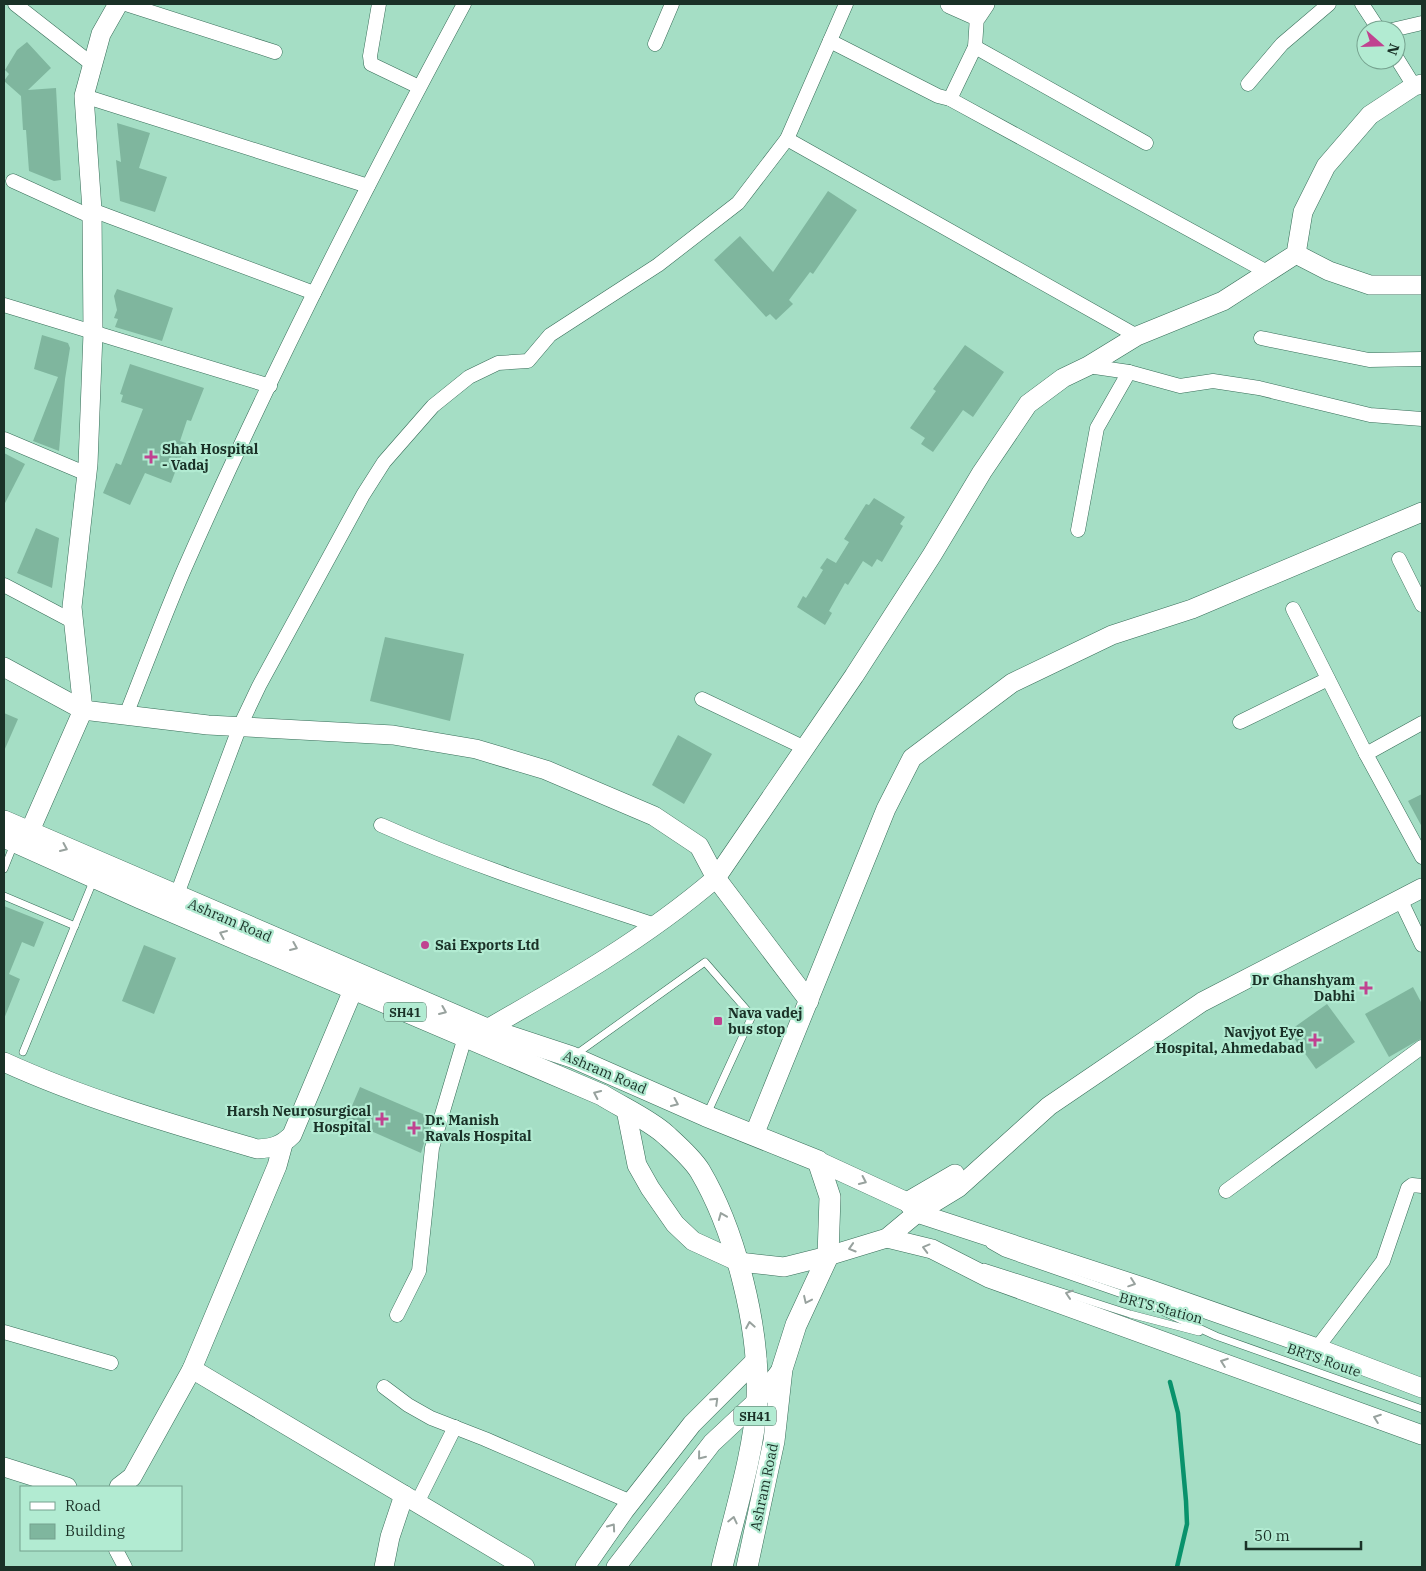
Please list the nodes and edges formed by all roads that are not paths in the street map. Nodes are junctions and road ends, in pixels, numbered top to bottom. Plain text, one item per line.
1 (15, 4) edge
2 (118, 4) edge
3 (126, 4) edge
4 (380, 4) edge
5 (464, 4) edge
6 (672, 4) edge
7 (846, 4) edge
8 (950, 4) edge
9 (1329, 4) edge
10 (1362, 4) edge
11 (981, 10) edge
12 (1372, 20) edge
13 (1422, 23) edge
14 (1406, 27) edge
15 (830, 41) junction
16 (655, 44) dead end
17 (975, 47) junction
18 (275, 52) dead end
19 (93, 65) junction
20 (1406, 70) edge
21 (1248, 84) dead end
22 (1418, 85) edge
23 (419, 87) junction
24 (84, 96) junction
25 (950, 99) junction
26 (787, 139) junction
27 (1146, 143) dead end
28 (13, 181) dead end
29 (368, 186) junction
30 (92, 214) junction
31 (1296, 254) junction
32 (1267, 272) junction
33 (1422, 285) edge
34 (314, 293) junction
35 (4, 305) edge
36 (93, 333) junction
37 (1137, 336) junction
38 (1261, 338) dead end
39 (1422, 359) edge
40 (1088, 366) junction
41 (1129, 372) junction
42 (270, 386) junction
43 (1422, 419) edge
44 (4, 439) edge
45 (87, 474) junction
46 (1422, 512) edge
47 (1078, 530) dead end
48 (1399, 560) dead end
49 (4, 585) edge
50 (1422, 605) edge
51 (1293, 609) dead end
52 (74, 622) junction
53 (4, 667) edge
54 (1328, 679) junction
55 (702, 699) dead end
56 (83, 710) junction
57 (126, 715) junction
58 (1240, 722) dead end
59 (1422, 723) edge
60 (240, 726) junction
61 (805, 748) junction
62 (1366, 754) junction
63 (4, 821) edge
64 (381, 825) dead end
65 (16, 837) edge
66 (1422, 857) edge
67 (4, 869) edge
68 (1422, 874) edge
69 (95, 878) junction
70 (716, 878) junction
71 (1422, 888) edge
72 (4, 896) edge
73 (176, 896) junction
74 (1400, 899) junction
75 (655, 925) junction
76 (75, 926) junction
77 (1422, 945) edge
78 (353, 990) junction
79 (809, 1001) junction
80 (487, 1029) junction
81 (465, 1037) junction
82 (1422, 1047) edge
83 (22, 1052) dead end
84 (572, 1057) junction
85 (4, 1062) edge
86 (626, 1110) junction
87 (706, 1116) junction
88 (754, 1135) junction
89 (283, 1144) junction
90 (818, 1162) junction
91 (1422, 1186) edge
92 (1226, 1190) dead end
93 (912, 1208) junction
94 (954, 1226) junction
95 (887, 1238) junction
96 (828, 1256) junction
97 (956, 1260) junction
98 (739, 1262) junction
99 (397, 1315) dead end
100 (4, 1332) edge
101 (1216, 1336) junction
102 (1316, 1348) junction
103 (756, 1359) junction
104 (111, 1362) dead end
105 (192, 1369) junction
106 (782, 1370) junction
107 (384, 1387) dead end
108 (1422, 1388) edge
109 (757, 1401) junction
110 (1422, 1409) edge
111 (455, 1427) junction
112 (1422, 1435) edge
113 (4, 1467) edge
114 (63, 1486) edge
115 (120, 1486) edge
116 (410, 1499) junction
117 (631, 1502) junction
118 (117, 1551) edge
119 (125, 1567) edge
120 (384, 1567) edge
121 (525, 1567) edge
122 (585, 1567) edge
123 (616, 1567) edge
124 (722, 1567) edge
125 (747, 1567) edge

1 - 19 street
2 - 19 main road
3 - 18 street
4 - 23 street
5 - 23 street
6 - 16 street
7 - 15 street
8 - 11 main road
9 - 21 street
10 - 12 street
11 - 17 street
13 - 14 street
15 - 25 street
15 - 26 street
17 - 25 street
17 - 27 street
19 - 24 main road
20 - 22 street
22 - 31 main road
23 - 29 street
24 - 29 street
24 - 30 main road
25 - 32 street
26 - 37 street
26 - 60 street
28 - 30 street
29 - 34 street
30 - 34 street
30 - 36 main road
31 - 32 main road
31 - 33 main road
32 - 37 main road
34 - 42 street
35 - 36 street
36 - 42 street
36 - 45 main road
37 - 40 main road
38 - 39 street
40 - 41 street
40 - 61 main road
41 - 43 street
41 - 47 street
42 - 57 street
44 - 45 street
45 - 52 main road
46 - 79 main road
48 - 50 street
49 - 52 street
51 - 54 street
52 - 56 main road
53 - 56 main road
54 - 58 street
54 - 62 street
55 - 61 street
56 - 57 main road
56 - 65 main road
57 - 60 main road
59 - 62 street
60 - 70 main road
60 - 73 street
61 - 70 main road
62 - 66 street
63 - 65 main road, Ashram Road
64 - 75 street
65 - 67 lane
65 - 69 main road, Ashram Road / SH41
65 -> 73 main road, Ashram Road
68 - 93 main road
69 - 76 lane
78 -> 69 main road, Ashram Road / SH41
70 - 75 main road
70 - 79 main road
71 - 74 main road
72 - 76 lane
73 -> 80 main road, Ashram Road
74 - 77 street
74 - 93 main road
75 - 80 main road
76 - 83 lane
78 - 81 main road, Ashram Road / SH41
78 - 89 main road
79 - 88 main road
80 - 84 main road, Ashram Road
86 -> 81 main road, Ashram Road / SH41
81 - 99 street
82 - 92 street
84 -> 87 main road, Ashram Road
84 - 87 lane
85 - 89 main road
98 -> 86 main road, Ashram Road / SH41
86 - 98 main road
87 - 88 main road, Ashram Road
88 - 90 main road, Ashram Road
89 - 105 main road
90 -> 93 main road
90 - 96 main road, Ashram Road
91 - 102 street
93 - 94 main road
93 - 95 main road
94 - 101 lane, BRTS Station
94 -> 102 main road
95 -> 96 main road
97 -> 95 main road
96 - 98 main road
96 -> 106 main road, Ashram Road
101 -> 97 lane, BRTS Station
112 -> 97 main road
103 -> 98 main road, Ashram Road / SH41
100 - 104 street
101 - 110 lane, BRTS Route
102 - 108 main road
103 - 109 main road, Ashram Road / SH41
117 -> 103 main road
105 - 115 main road
105 - 116 main road
106 - 109 main road
106 - 125 main road, Ashram Road
107 - 111 street
109 -> 123 main road
124 -> 109 main road, Ashram Road / SH41
111 - 116 street
111 - 117 street
113 - 114 main road
116 - 120 main road
116 - 121 main road
122 -> 117 main road
118 - 119 street

